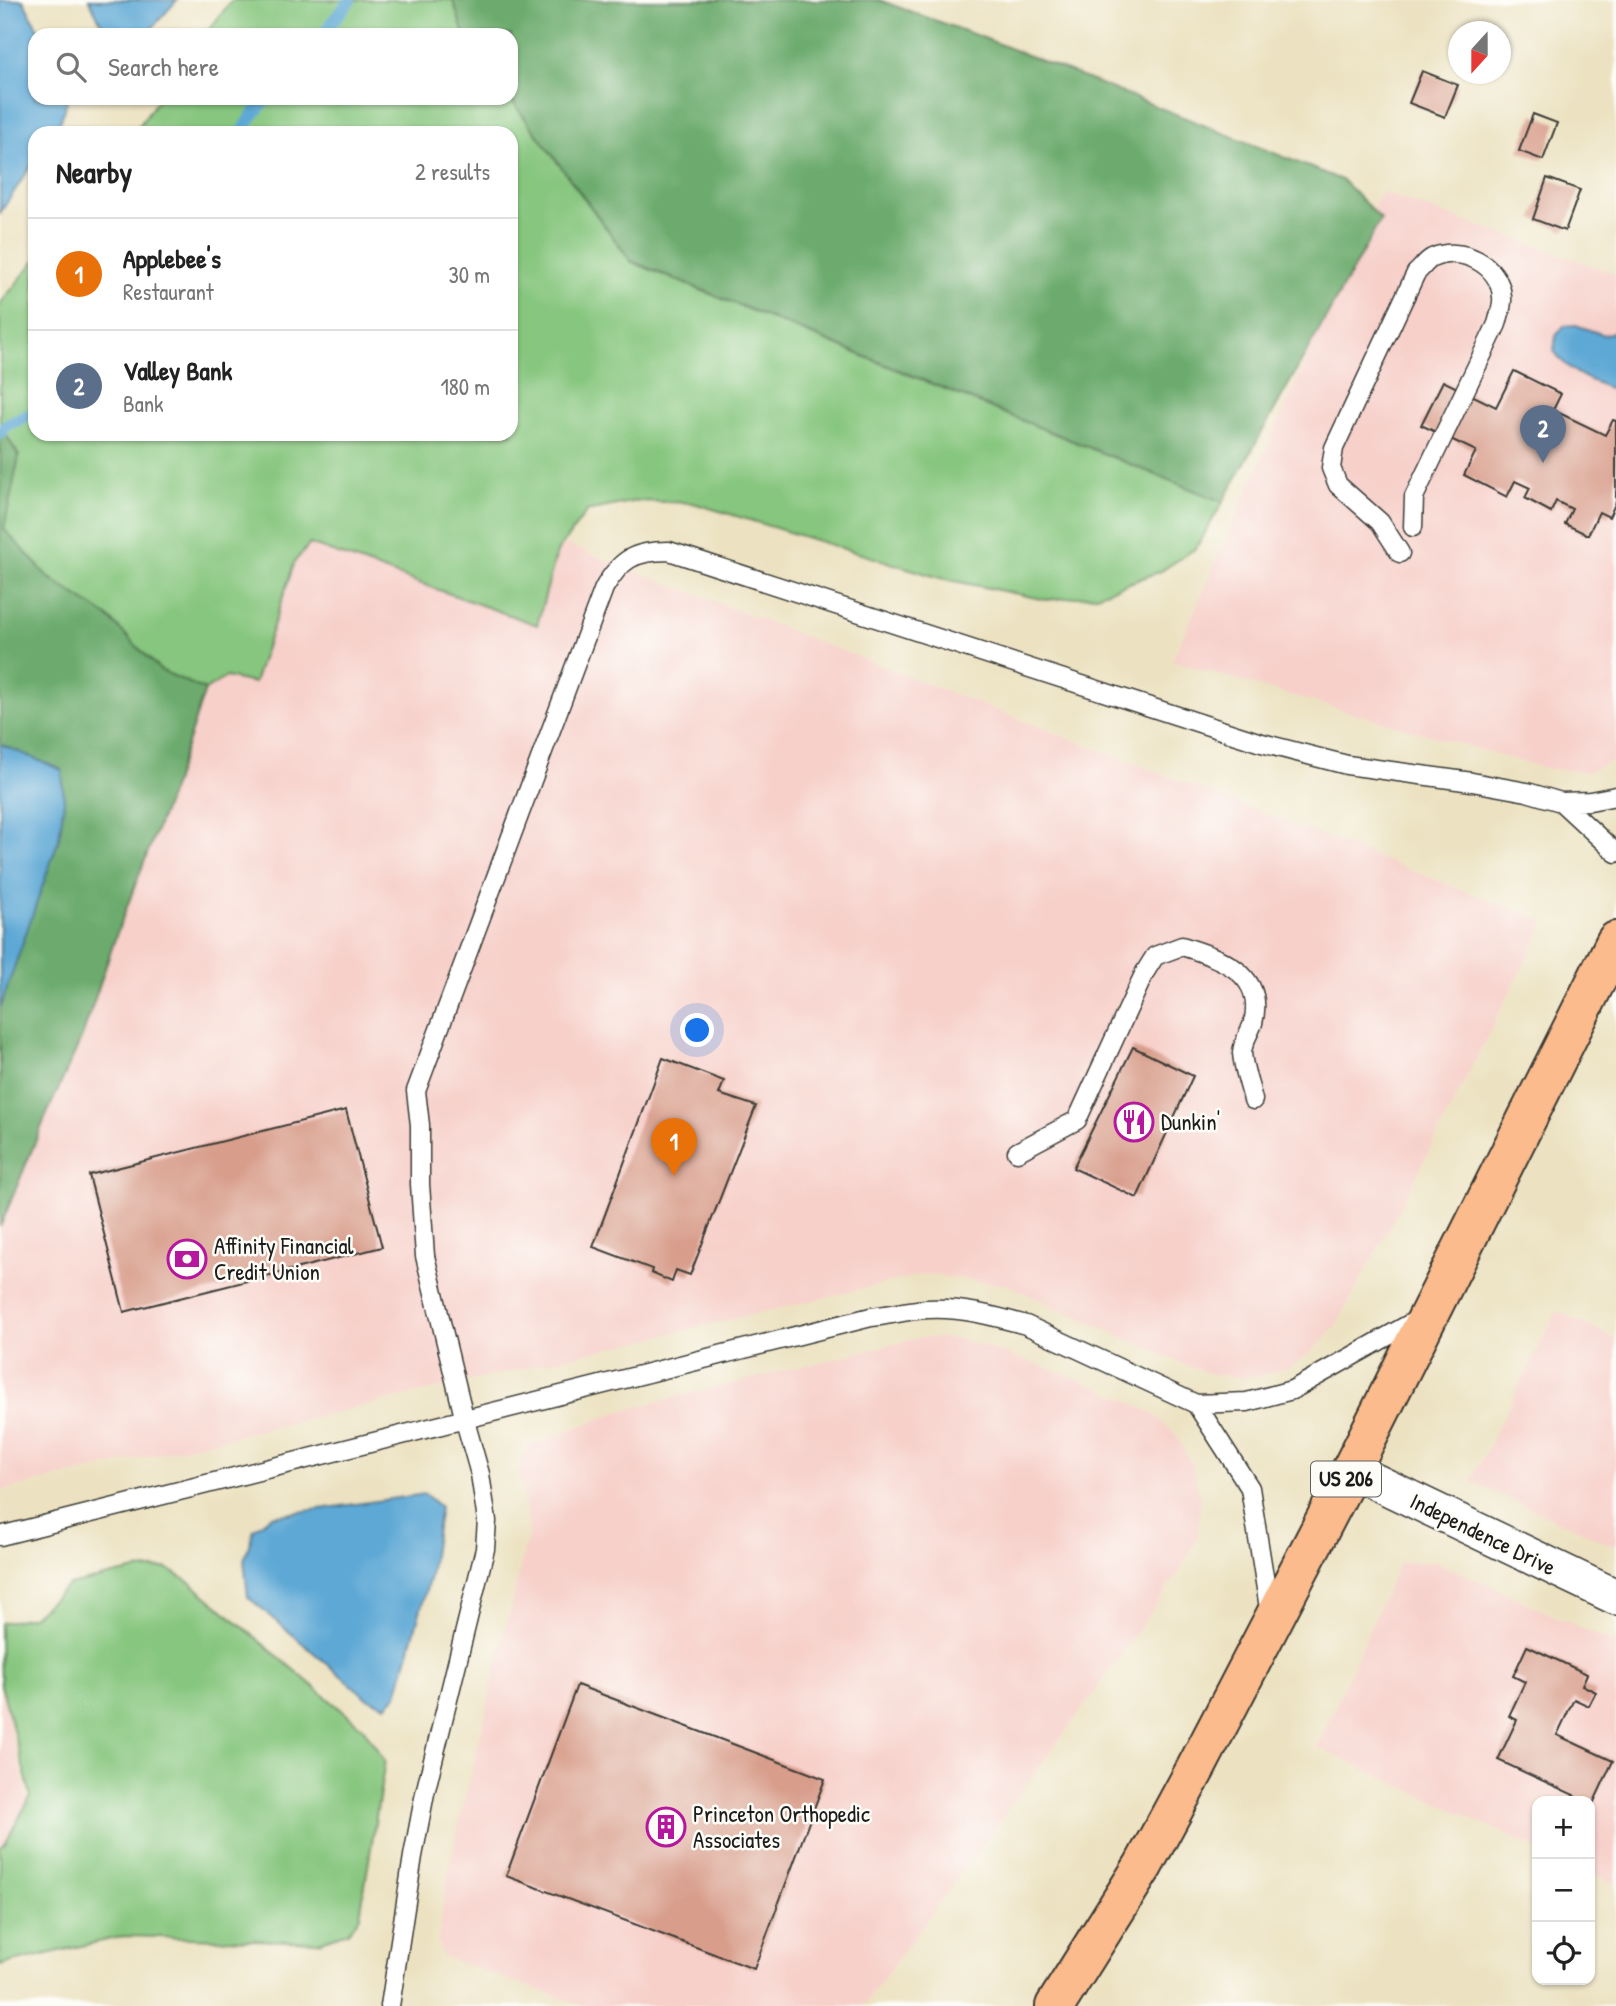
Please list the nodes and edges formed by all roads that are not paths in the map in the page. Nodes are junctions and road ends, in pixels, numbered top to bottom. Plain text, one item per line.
1 (1413, 527) dead end
2 (1400, 553) dead end
3 (1616, 796) edge
4 (1561, 802) junction
5 (1616, 853) edge
6 (1616, 941) edge
7 (1253, 1100) dead end
8 (1017, 1152) dead end
9 (1429, 1314) junction
10 (1196, 1404) junction
11 (465, 1421) junction
12 (1351, 1470) junction
13 (0, 1536) edge
14 (1616, 1597) edge
15 (1272, 1623) junction
16 (390, 2006) edge
17 (1055, 2006) edge

1 - 2 lane
3 - 4 lane
4 - 5 lane
4 - 11 lane
6 - 9 highway, US 206
7 - 8 lane
9 - 10 lane
9 - 12 highway, US 206
10 - 11 lane
10 - 15 lane
11 - 13 lane
11 - 16 lane
12 - 14 street, Independence Drive
12 - 15 highway, US 206
15 - 17 highway, US 206

